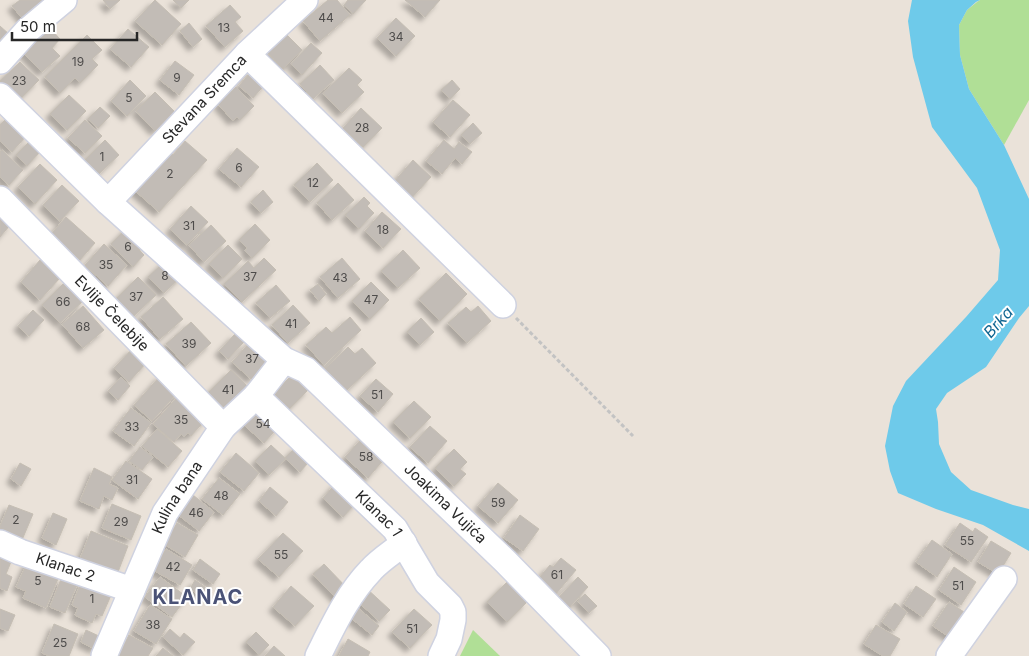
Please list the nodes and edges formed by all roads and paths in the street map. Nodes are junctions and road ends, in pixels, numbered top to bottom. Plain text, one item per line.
1 (64, 0) edge
2 (304, 0) edge
3 (247, 54) junction
4 (0, 61) edge
5 (0, 96) edge
6 (0, 200) edge
7 (108, 202) junction
8 (503, 305) joint
9 (284, 360) junction
10 (256, 396) junction
11 (223, 427) junction
12 (633, 436) dead end
13 (0, 543) edge
14 (404, 543) junction
15 (1004, 579) dead end
16 (132, 590) junction
17 (104, 656) edge
18 (318, 656) edge
19 (441, 656) edge
20 (598, 656) edge
21 (949, 656) edge

1 - 4 street
2 - 3 street, Stevana Sremca
3 - 7 street, Stevana Sremca
3 - 8 street
5 - 7 street, Joakima Vujića
6 - 11 street, Evlije Čelebije
7 - 9 street, Joakima Vujića
8 - 12 path
9 - 10 street, Kulina bana
9 - 20 street, Joakima Vujića
10 - 11 street, Kulina bana
10 - 14 street, Klanac 1
11 - 16 street, Kulina bana
13 - 16 street, Klanac 2
14 - 18 street
14 - 19 street, Klanac 1
15 - 21 street
16 - 17 street, Kulina bana

